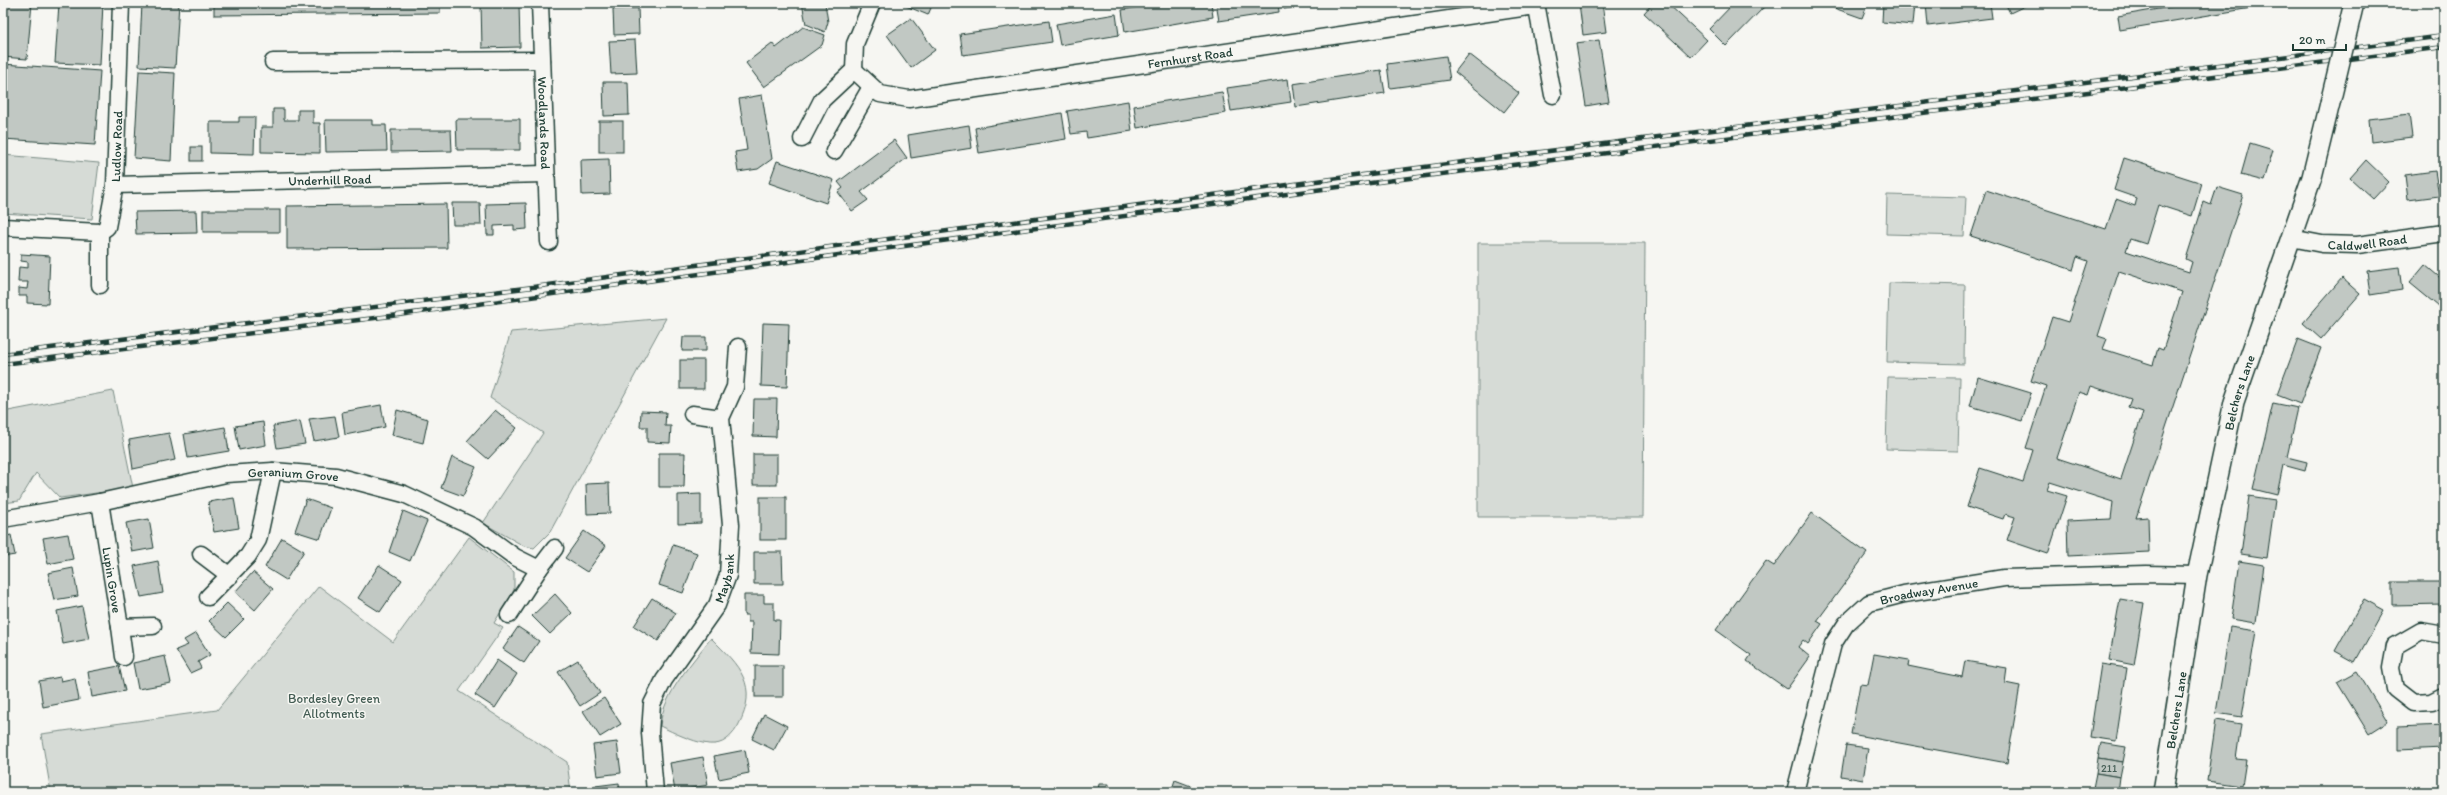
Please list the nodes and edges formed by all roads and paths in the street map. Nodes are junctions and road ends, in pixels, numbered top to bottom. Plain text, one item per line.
1 (121, 3) edge
2 (540, 3) edge
3 (872, 3) edge
4 (2354, 3) edge
5 (1536, 5) edge
6 (542, 60) junction
7 (273, 62) dead end
8 (854, 70) junction
9 (872, 87) junction
10 (1553, 95) dead end
11 (802, 139) dead end
12 (834, 151) dead end
13 (545, 174) junction
14 (115, 185) junction
15 (3, 227) edge
16 (100, 232) junction
17 (2444, 233) edge
18 (2291, 238) junction
19 (549, 242) dead end
20 (100, 285) dead end
21 (738, 347) dead end
22 (692, 414) dead end
23 (721, 418) junction
24 (273, 470) junction
25 (100, 502) junction
26 (3, 519) edge
27 (555, 548) dead end
28 (201, 554) dead end
29 (539, 569) junction
30 (2197, 575) junction
31 (230, 576) junction
32 (208, 597) dead end
33 (509, 615) dead end
34 (153, 626) dead end
35 (120, 627) junction
36 (2444, 635) edge
37 (124, 657) dead end
38 (2444, 696) edge
39 (655, 792) edge
40 (1796, 792) edge
41 (2163, 792) edge

1 - 14 street, Ludlow Road
2 - 6 street, Woodlands Road
3 - 8 street
4 - 18 street, Belchers Lane, bridge
5 - 9 street, Fernhurst Road
5 - 10 street
6 - 7 street
6 - 13 street, Woodlands Road
8 - 9 street, Fernhurst Road
8 - 11 street
9 - 12 street
13 - 14 street, Underhill Road
13 - 19 street, Woodlands Road
14 - 16 street, Ludlow Road
15 - 16 street
16 - 20 street, Ludlow Road
17 - 18 street, Caldwell Road
18 - 30 street, Belchers Lane
21 - 23 street, Maybank
22 - 23 street
23 - 39 street, Maybank
24 - 25 street, Geranium Grove
24 - 29 street, Geranium Grove
24 - 31 street
25 - 26 street, Geranium Grove
25 - 35 street, Lupin Grove
27 - 29 street
28 - 31 street
29 - 33 street
30 - 40 street, Broadway Avenue
30 - 41 street, Belchers Lane
31 - 32 street
34 - 35 street, Lupin Grove
35 - 37 street
36 - 38 street

